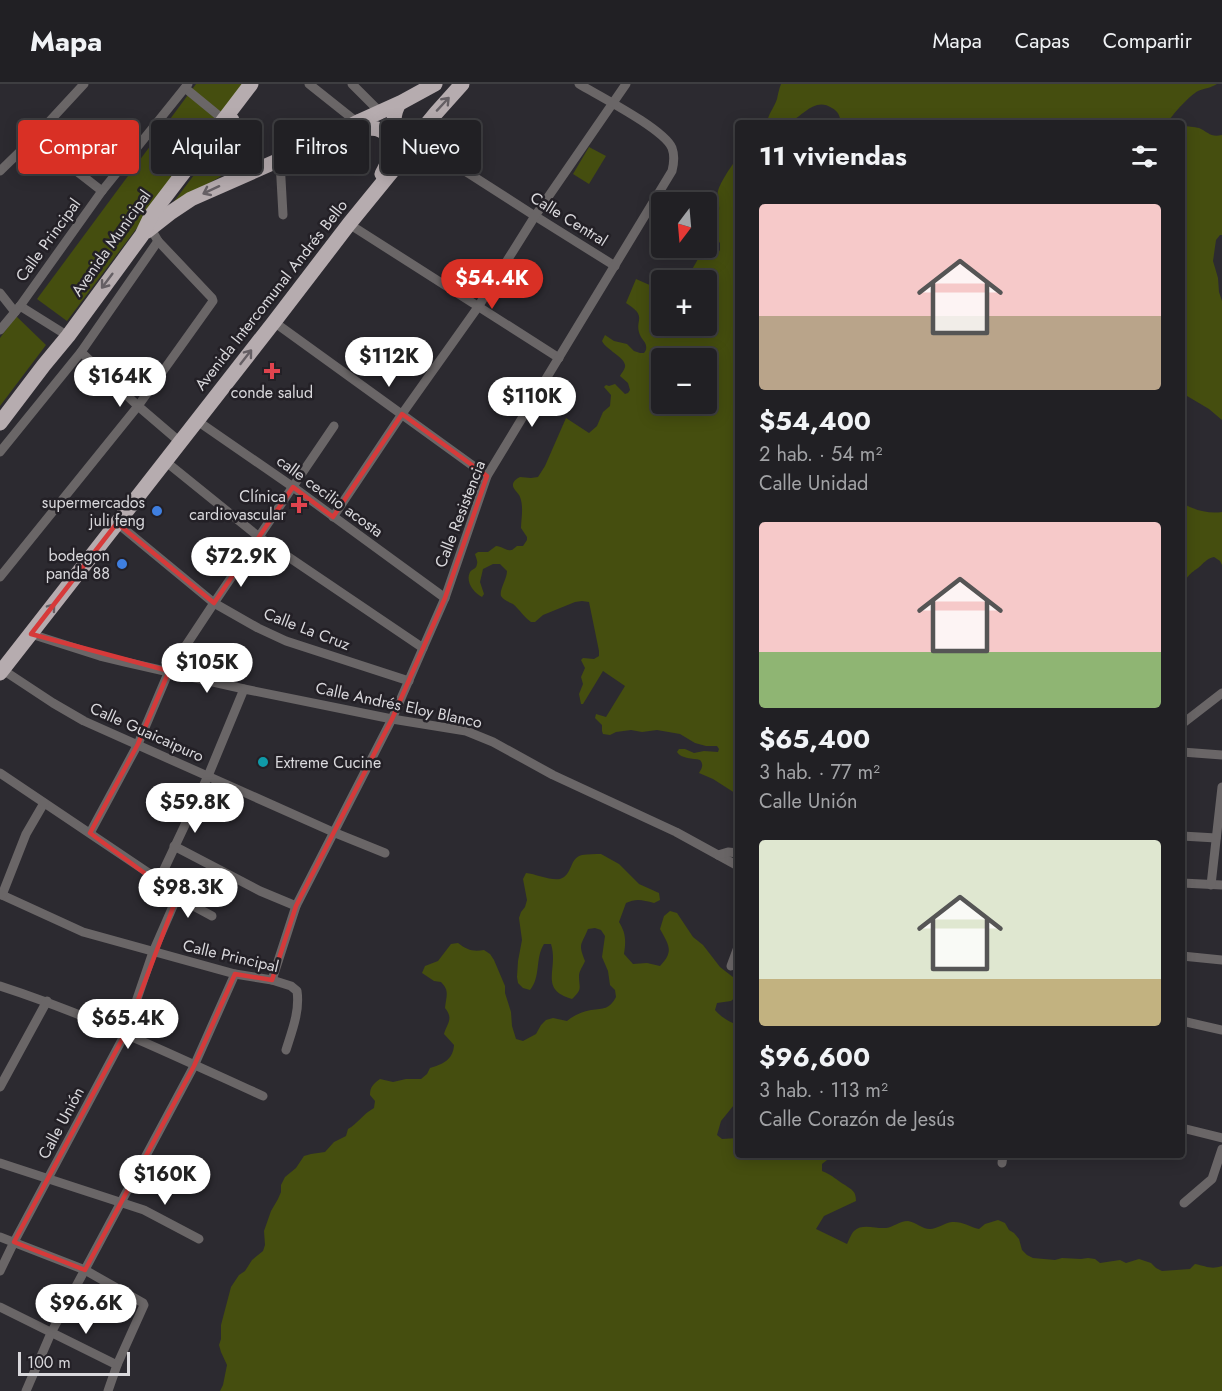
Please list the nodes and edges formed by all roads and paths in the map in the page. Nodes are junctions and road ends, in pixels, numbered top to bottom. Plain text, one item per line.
1 (84, 84) edge
2 (251, 84) edge
3 (259, 84) edge
4 (309, 84) edge
5 (352, 84) edge
6 (435, 84) edge
7 (462, 84) edge
8 (579, 84) edge
9 (626, 84) edge
10 (187, 86) edge
11 (612, 103) junction
12 (398, 105) junction
13 (380, 112) junction
14 (51, 120) edge
15 (224, 120) joint
16 (354, 120) edge
17 (364, 120) edge
18 (394, 120) edge
19 (429, 120) edge
20 (369, 128) edge
21 (18, 154) edge
22 (272, 163) junction
23 (0, 171) edge
24 (80, 174) edge
25 (183, 174) edge
26 (390, 174) edge
27 (473, 174) edge
28 (102, 191) junction
29 (283, 215) dead end
30 (535, 216) junction
31 (349, 224) junction
32 (150, 235) junction
33 (615, 266) junction
34 (0, 293) edge
35 (478, 307) junction
36 (17, 309) junction
37 (274, 322) junction
38 (0, 330) edge
39 (68, 336) junction
40 (81, 352) junction
41 (559, 358) junction
42 (138, 406) junction
43 (402, 414) junction
44 (196, 420) junction
45 (0, 423) edge
46 (334, 426) dead end
47 (180, 442) junction
48 (0, 452) edge
49 (165, 461) junction
50 (487, 476) junction
51 (292, 487) junction
52 (333, 517) junction
53 (117, 523) junction
54 (259, 537) junction
55 (0, 577) edge
56 (445, 598) junction
57 (214, 603) junction
58 (31, 634) junction
59 (423, 648) junction
60 (169, 671) junction
61 (1, 672) edge
62 (409, 681) junction
63 (244, 689) junction
64 (1222, 693) edge
65 (392, 719) junction
66 (1185, 722) edge
67 (138, 744) junction
68 (1185, 752) edge
69 (1222, 755) edge
70 (0, 773) edge
71 (208, 776) junction
72 (1222, 787) edge
73 (44, 803) junction
74 (333, 832) junction
75 (90, 833) junction
76 (1185, 836) edge
77 (1216, 838) junction
78 (174, 846) junction
79 (385, 853) dead end
80 (735, 853) edge
81 (718, 855) junction
82 (735, 864) edge
83 (159, 880) junction
84 (1185, 883) edge
85 (1211, 885) junction
86 (1222, 885) edge
87 (1, 895) edge
88 (177, 897) junction
89 (296, 906) junction
90 (212, 916) dead end
91 (153, 952) junction
92 (735, 955) edge
93 (1185, 956) edge
94 (1222, 960) edge
95 (731, 966) dead end
96 (235, 974) junction
97 (272, 980) junction
98 (1, 988) edge
99 (47, 1001) junction
100 (1185, 1022) edge
101 (1222, 1030) edge
102 (125, 1034) junction
103 (285, 1050) dead end
104 (194, 1066) junction
105 (0, 1086) edge
106 (263, 1096) dead end
107 (1185, 1129) edge
108 (1222, 1138) edge
109 (1222, 1149) edge
110 (0, 1163) edge
111 (48, 1179) junction
112 (120, 1203) junction
113 (1184, 1203) dead end
114 (0, 1237) edge
115 (199, 1239) dead end
116 (14, 1242) junction
117 (85, 1270) junction
118 (0, 1271) edge
119 (0, 1307) edge
120 (51, 1333) junction
121 (117, 1365) junction
122 (26, 1391) edge
123 (108, 1391) edge

1 - 14 street
2 - 15 highway, Avenida Municipal
3 - 22 highway
4 - 16 street
5 - 13 street
6 - 12 highway
19 -> 7 highway, Avenida Intercomunal Andrés Bello
8 - 11 street, Calle Resistencia
9 - 11 street
10 - 15 street
10 - 28 street, Calle Principal
11 - 30 street
11 - 33 street, Calle Resistencia
12 - 13 highway
12 - 18 highway
13 - 17 highway
20 - 31 highway
21 - 23 street
22 - 29 street
22 -> 32 highway
24 - 28 street
25 - 32 highway, Avenida Municipal
26 - 31 highway, Avenida Intercomunal Andrés Bello
27 - 30 street, Calle Central
28 - 36 street, Calle Principal
30 - 33 street, Calle Central
30 - 35 street
31 - 35 street
31 - 37 highway, Avenida Intercomunal Andrés Bello
32 -> 39 highway, Avenida Municipal
32 - 40 street
32 - 42 street
33 - 41 street, Calle Resistencia
34 - 36 street
35 - 41 street
35 - 43 street
36 - 38 street, Calle Principal
36 - 39 street
37 - 43 street
44 -> 37 highway, Avenida Intercomunal Andrés Bello
39 - 45 highway, Avenida Municipal
40 - 42 street
40 - 48 street
41 - 50 street, Calle Resistencia
42 - 47 street
42 - 55 street
43 - 50 street
43 - 52 street
44 - 47 highway, Avenida Intercomunal Andrés Bello
44 - 51 street, calle cecilio acosta
46 - 51 street
47 - 49 highway, Avenida Intercomunal Andrés Bello
49 - 53 highway, Avenida Intercomunal Andrés Bello
49 - 54 street
50 - 56 street, Calle Resistencia
51 - 52 street, calle cecilio acosta
51 - 54 street
52 - 56 street, calle cecilio acosta
53 - 57 street, Calle La Cruz
58 -> 53 highway, Avenida Intercomunal Andrés Bello
54 - 57 street
54 - 59 street
56 - 59 street, Calle Resistencia
57 - 60 street
57 - 62 street, Calle La Cruz
58 - 60 street, Calle Andrés Eloy Blanco
58 - 61 highway, Avenida Intercomunal Andrés Bello
59 - 62 street, Calle Resistencia
60 - 63 street, Calle Andrés Eloy Blanco
60 - 67 street
61 - 67 street, Calle Guaicaipuro
62 - 65 street, Calle Resistencia
63 - 65 street, Calle Andrés Eloy Blanco
63 - 71 street
64 - 66 street
65 - 74 street, Calle Resistencia
65 - 81 street, Calle Andrés Eloy Blanco
67 - 71 street, Calle Guaicaipuro
67 - 75 street
68 - 69 street
70 - 73 street
71 - 74 street, Calle Guaicaipuro
71 - 78 street
72 - 77 street
73 - 75 street
73 - 87 street
74 - 79 street, Calle Guaicaipuro
74 - 89 street, Calle Resistencia
75 - 83 street
76 - 77 street
77 - 85 street
78 - 83 street
78 - 89 street
80 - 81 street
81 - 82 street, Calle Andrés Eloy Blanco
83 - 88 street
84 - 85 street
85 - 86 street
87 - 91 street, Calle Principal
88 - 90 street
88 - 91 street, Calle Unión
89 - 97 street, Calle Resistencia
91 - 96 street, Calle Principal
91 - 102 street, Calle Unión
92 - 95 street
93 - 94 street
96 - 97 street, Calle Principal
96 - 104 street
97 - 103 street, Calle Principal
98 - 99 street
99 - 102 street
99 - 105 street
100 - 101 street
102 - 104 street
102 - 111 street, Calle Unión
104 - 106 street
104 - 112 street
107 - 108 street
109 - 113 street
110 - 111 street
111 - 112 street
111 - 116 street, Calle Unión
112 - 115 street
112 - 117 street
114 - 116 street
116 - 117 street
116 - 118 street, Calle Unión
117 - 120 street
117 - 121 street
119 - 120 street
120 - 121 street
120 - 122 street
121 - 123 street

